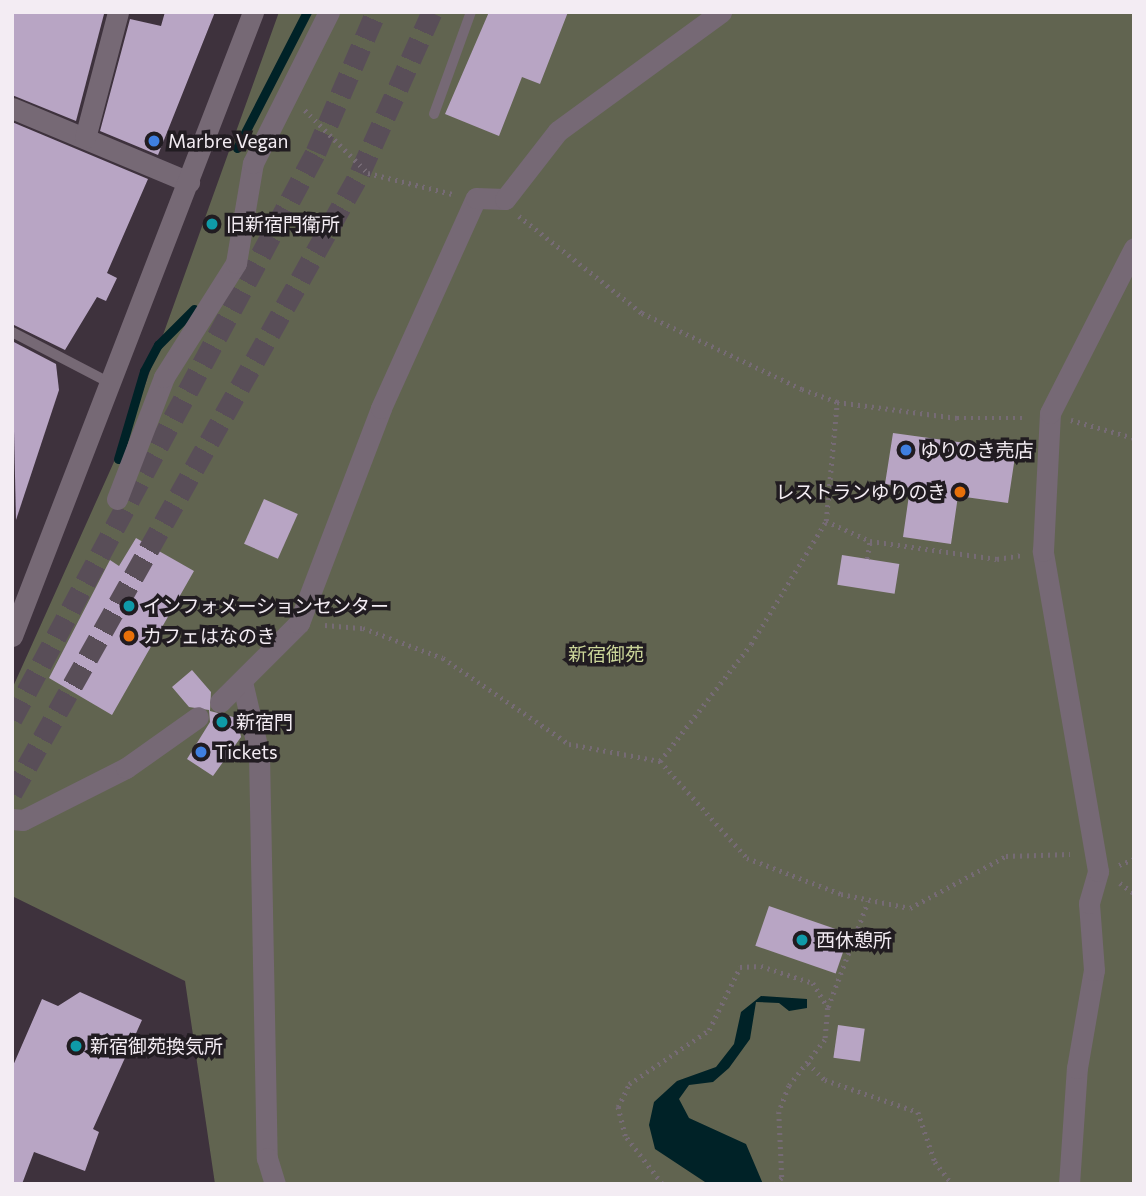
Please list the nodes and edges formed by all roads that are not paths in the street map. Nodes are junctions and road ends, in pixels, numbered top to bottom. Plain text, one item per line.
1 (118, 12) edge
2 (253, 12) edge
3 (329, 12) edge
4 (471, 12) edge
5 (721, 12) edge
6 (12, 108) edge
7 (434, 114) dead end
8 (85, 138) junction
9 (189, 182) junction
10 (1134, 248) edge
11 (12, 332) edge
12 (110, 383) junction
13 (117, 499) dead end
14 (12, 636) edge
15 (243, 686) junction
16 (220, 702) dead end
17 (198, 717) dead end
18 (12, 818) edge
19 (275, 1184) edge
20 (1069, 1184) edge

1 - 8 street
2 - 9 street
3 - 13 street
4 - 7 lane
5 - 15 street
6 - 8 street
8 - 9 street
9 - 12 street
10 - 20 street
11 - 12 lane
12 - 14 street
15 - 16 street
15 - 19 street
17 - 18 street

